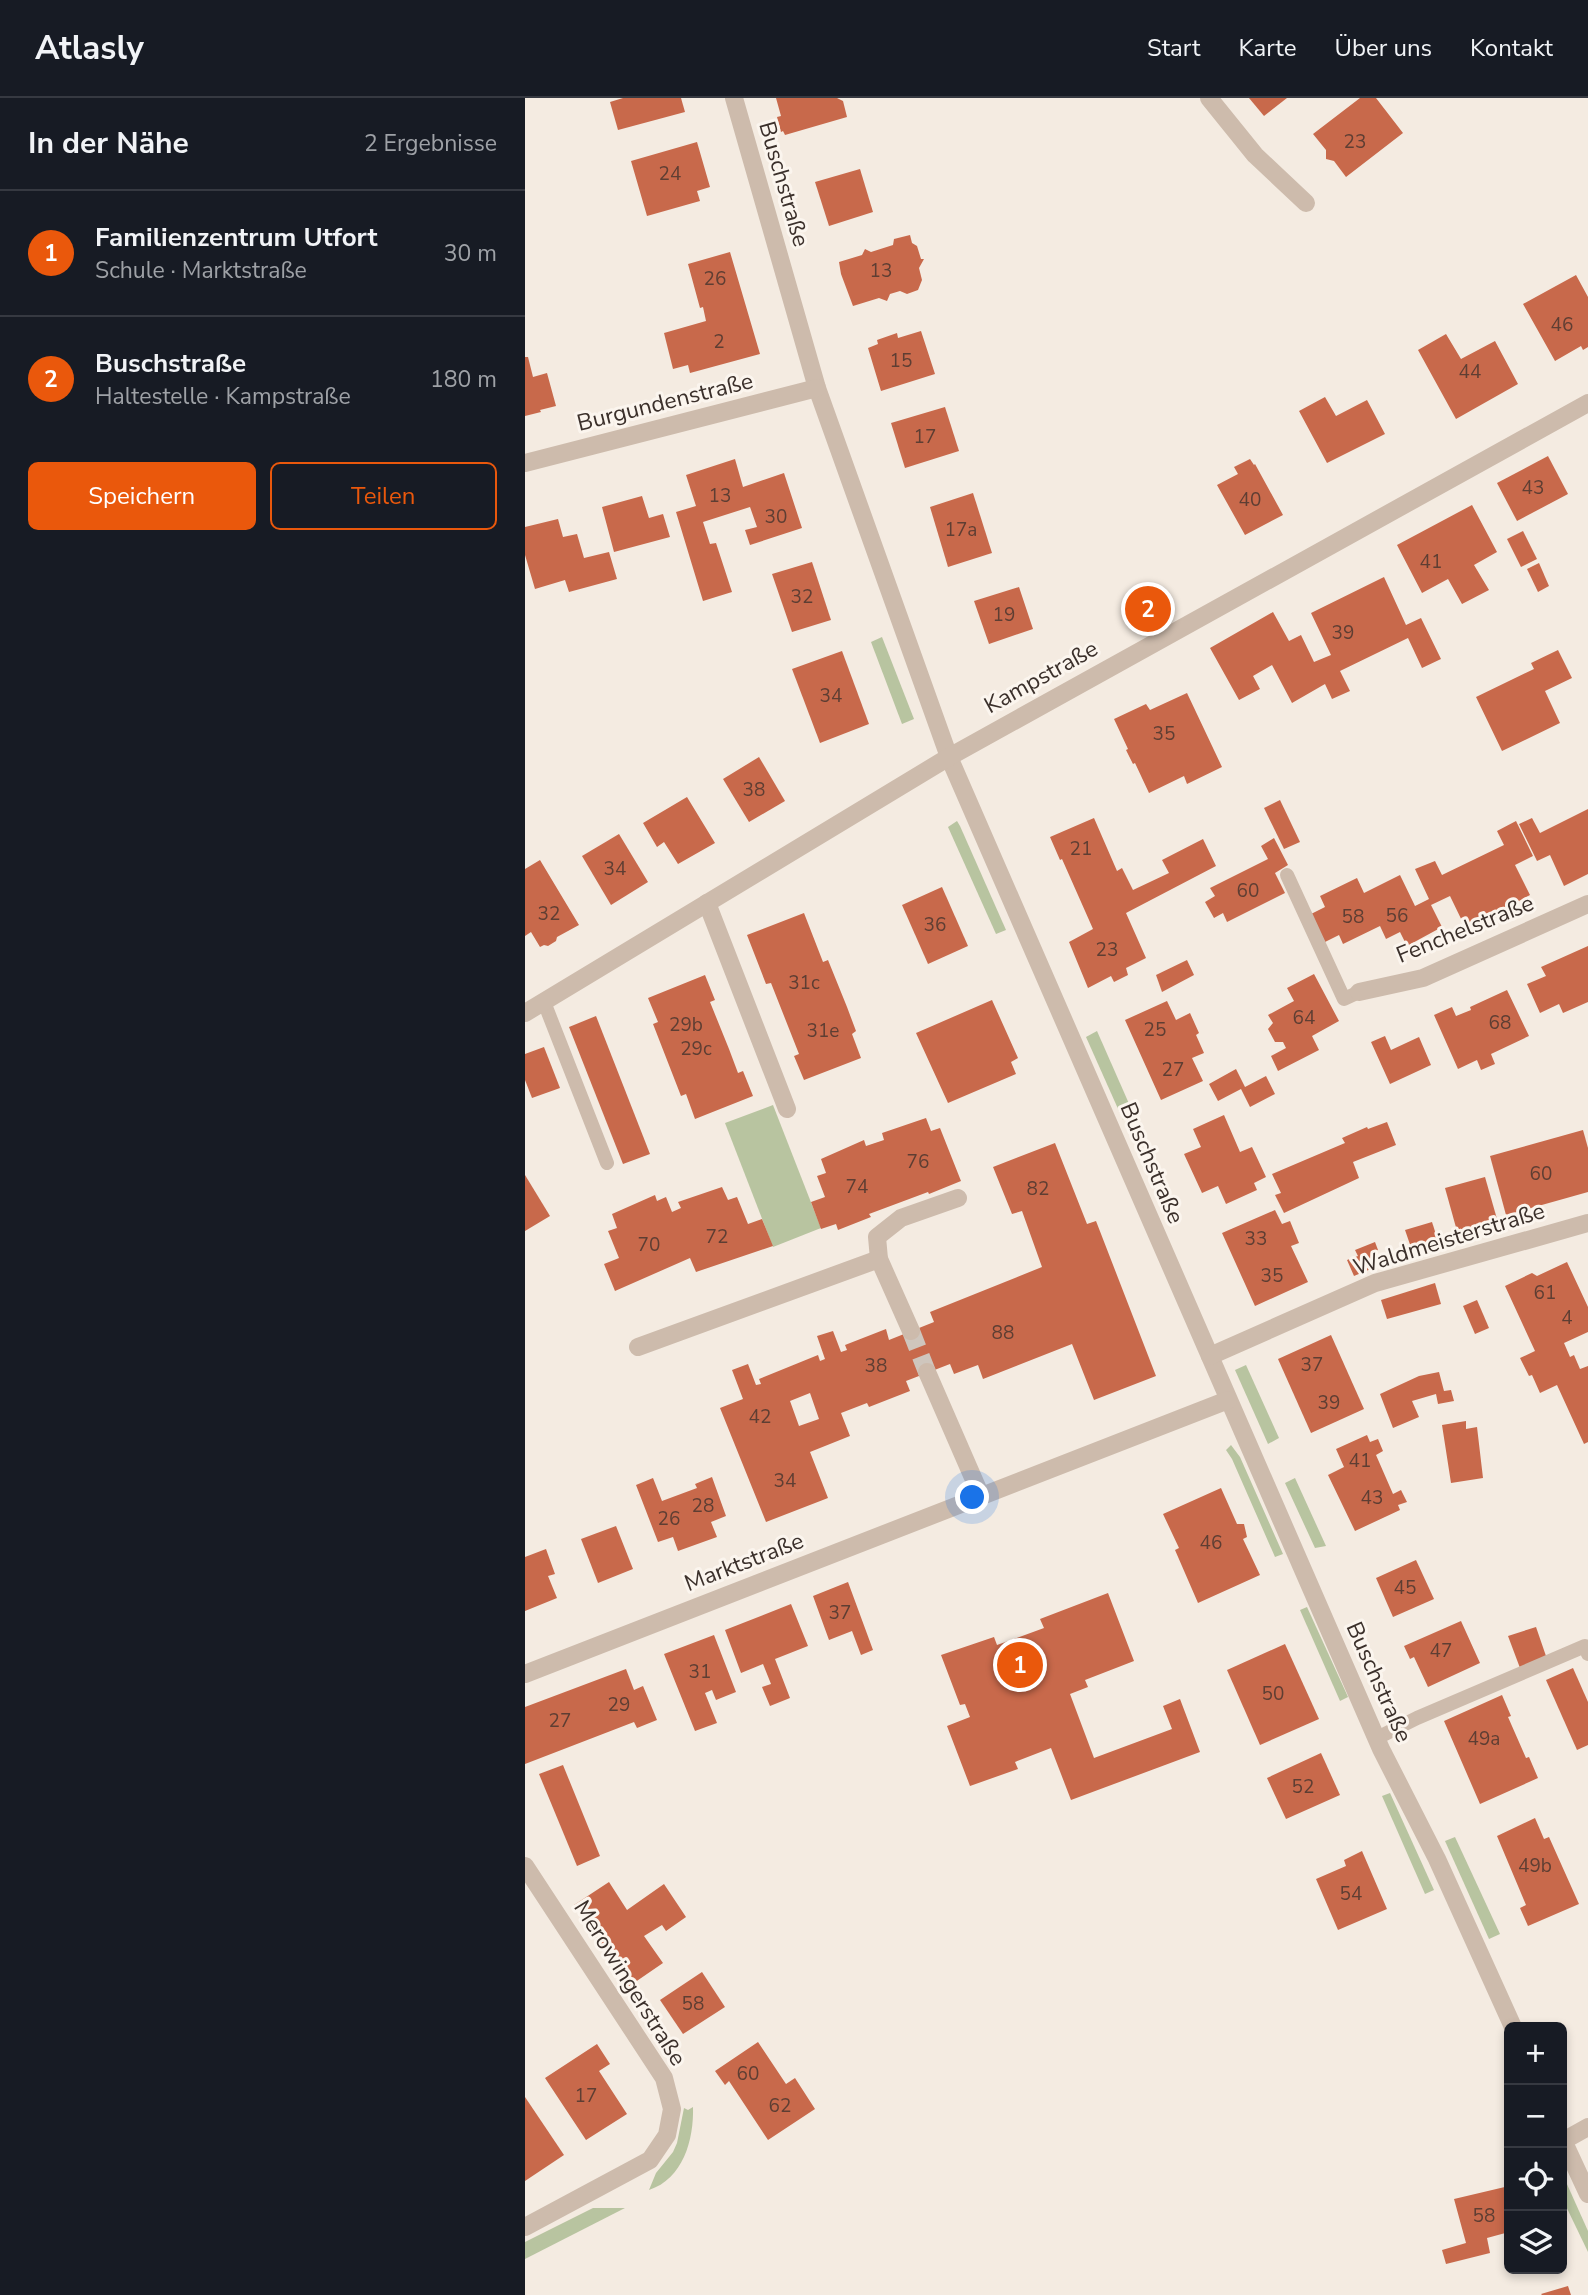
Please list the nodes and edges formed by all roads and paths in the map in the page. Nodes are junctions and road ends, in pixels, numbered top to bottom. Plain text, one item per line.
1 (734, 98) edge
2 (1209, 98) edge
3 (1306, 204) dead end
4 (817, 388) junction
5 (1588, 403) edge
6 (525, 463) edge
7 (949, 757) junction
8 (1287, 875) dead end
9 (707, 903) junction
10 (1588, 904) edge
11 (1359, 992) joint
12 (544, 1002) junction
13 (525, 1013) edge
14 (787, 1109) dead end
15 (607, 1163) dead end
16 (958, 1198) dead end
17 (1588, 1224) edge
18 (879, 1259) junction
19 (911, 1331) tunnel mouth
20 (638, 1347) dead end
21 (1209, 1356) junction
22 (927, 1373) tunnel mouth
23 (1228, 1400) junction
24 (981, 1496) junction
25 (1588, 1654) edge
26 (525, 1674) edge
27 (1377, 1738) junction
28 (525, 1866) edge
29 (1511, 2022) edge
30 (1588, 2127) edge
31 (1567, 2138) edge
32 (1566, 2148) edge
33 (1588, 2194) edge
34 (525, 2227) edge

1 - 4 street, Buschstraße
2 - 3 street
4 - 6 street, Burgundenstraße
4 - 7 street, Buschstraße
5 - 7 street, Kampstraße
7 - 9 street, Kampstraße
7 - 21 street, Buschstraße
8 - 11 lane
9 - 12 street, Kampstraße
9 - 14 street
10 - 11 street, Fenchelstraße
12 - 13 street, Kampstraße
12 - 15 lane
16 - 18 street
17 - 21 street, Waldmeisterstraße
18 - 19 street
18 - 20 street
21 - 23 street, Buschstraße
22 - 24 street
23 - 24 street, Marktstraße
23 - 27 street, Buschstraße
24 - 26 street, Marktstraße
25 - 27 lane
27 - 29 street, Buschstraße
28 - 34 street, Merowingerstraße
30 - 31 street
32 - 33 street

